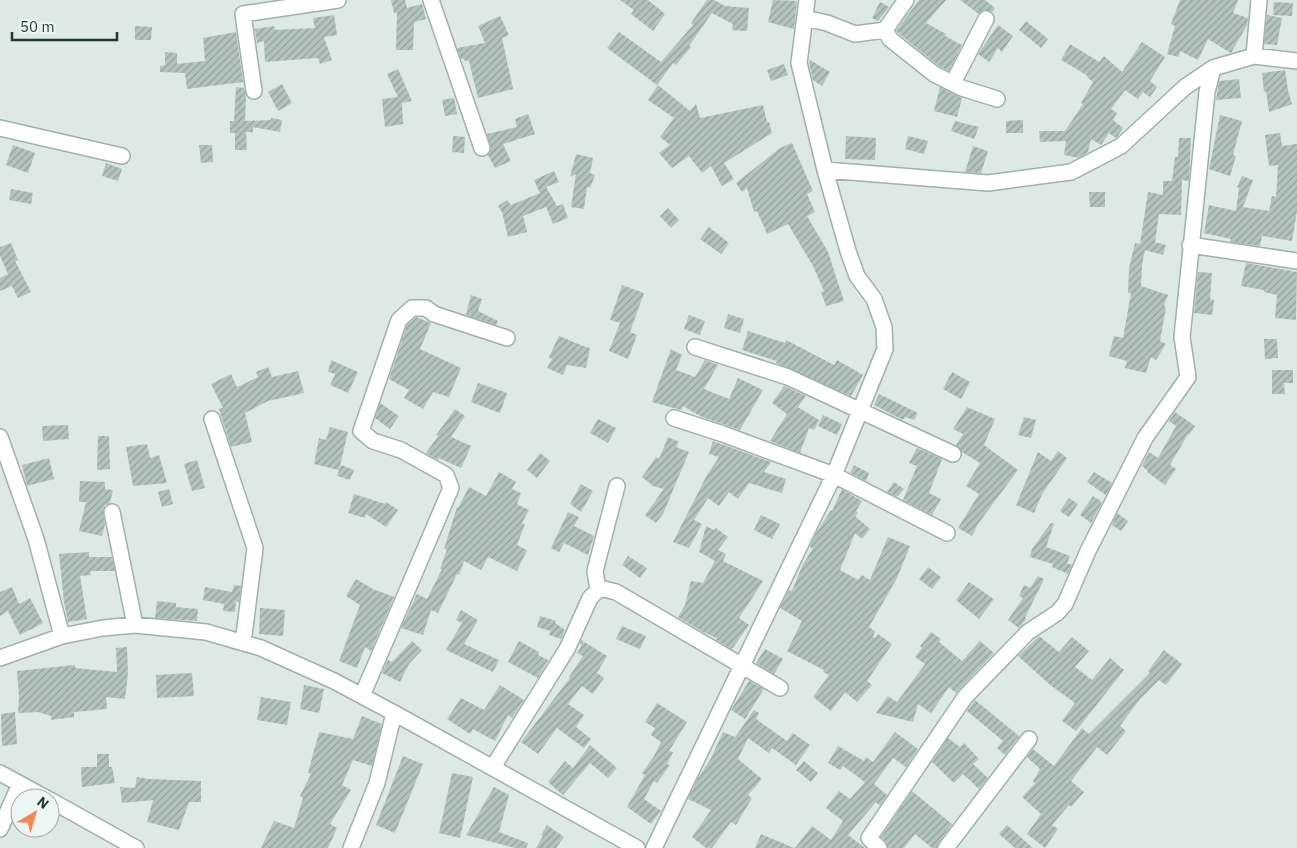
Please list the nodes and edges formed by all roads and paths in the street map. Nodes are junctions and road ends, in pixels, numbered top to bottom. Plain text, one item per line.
1 (338, 0) edge
2 (430, 0) edge
3 (807, 0) edge
4 (906, 0) edge
5 (1259, 0) edge
6 (241, 7) edge
7 (805, 18) junction
8 (986, 19) dead end
9 (886, 30) junction
10 (1254, 56) junction
11 (1297, 61) edge
12 (1213, 68) junction
13 (953, 83) junction
14 (254, 91) dead end
15 (997, 99) dead end
16 (0, 128) edge
17 (482, 148) dead end
18 (122, 156) dead end
19 (825, 170) junction
20 (1190, 245) junction
21 (1297, 261) edge
22 (507, 338) dead end
23 (695, 347) dead end
24 (860, 410) junction
25 (674, 418) dead end
26 (212, 419) dead end
27 (0, 437) edge
28 (953, 454) dead end
29 (834, 475) junction
30 (617, 486) dead end
31 (112, 512) dead end
32 (947, 533) dead end
33 (598, 590) junction
34 (135, 625) junction
35 (62, 636) junction
36 (243, 643) junction
37 (0, 658) edge
38 (741, 666) junction
39 (780, 688) dead end
40 (362, 696) junction
41 (394, 713) junction
42 (1029, 739) dead end
43 (493, 767) junction
44 (0, 773) edge
45 (20, 784) junction
46 (27, 788) edge
47 (60, 806) edge
48 (0, 829) edge
49 (136, 848) edge
50 (351, 848) edge
51 (637, 848) edge
52 (654, 848) edge
53 (879, 848) edge
54 (946, 848) edge

1 - 6 street
2 - 17 street
3 - 7 street
4 - 9 street
5 - 10 street
6 - 14 street
7 - 9 street
7 - 19 street
8 - 13 street
9 - 13 street
10 - 11 street
10 - 12 street
12 - 19 street
12 - 20 street
13 - 15 street
16 - 18 street
19 - 24 street
20 - 21 street
20 - 53 street
22 - 40 street
23 - 24 street
24 - 28 street
24 - 29 street
25 - 29 street
26 - 36 street
27 - 35 street
29 - 32 street
29 - 38 street
30 - 33 street
31 - 34 street
33 - 38 street
33 - 43 street
34 - 35 street
34 - 36 street
35 - 37 street
36 - 40 street
38 - 39 street
38 - 52 street
40 - 41 street
41 - 43 street
41 - 50 street
42 - 54 street
43 - 51 street
44 - 45 street
45 - 46 street
45 - 48 street
47 - 49 street

